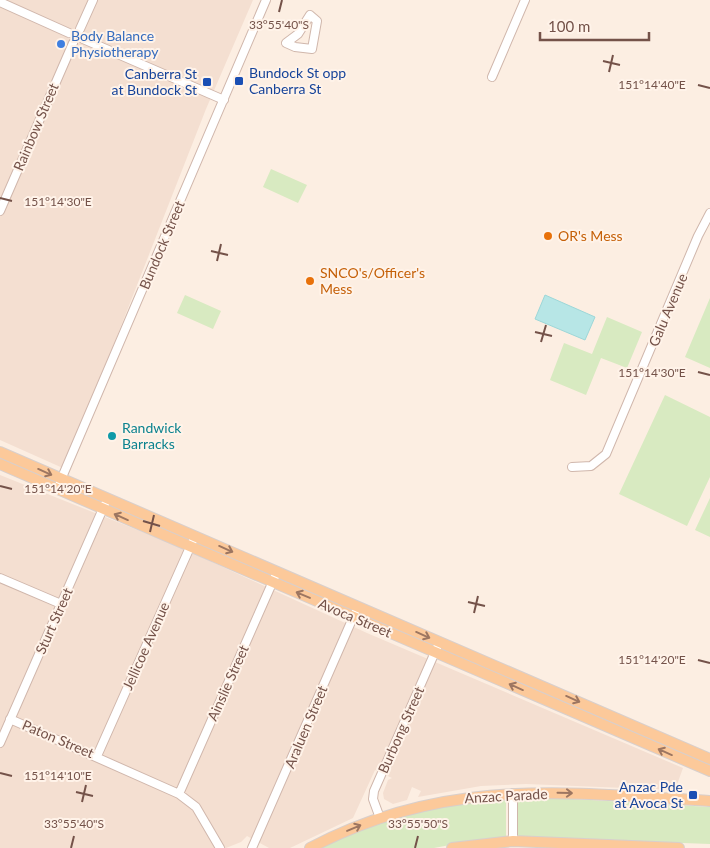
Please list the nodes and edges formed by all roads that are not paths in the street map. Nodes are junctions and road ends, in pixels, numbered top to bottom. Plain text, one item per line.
1 (93, 0) edge
2 (266, 0) edge
3 (525, 0) edge
4 (0, 2) edge
5 (80, 29) junction
6 (69, 33) junction
7 (83, 39) junction
8 (286, 42) joint
9 (73, 43) junction
10 (492, 77) dead end
11 (224, 100) junction
12 (0, 211) edge
13 (710, 213) edge
14 (0, 452) edge
15 (0, 464) edge
16 (572, 467) dead end
17 (59, 484) junction
18 (108, 499) junction
19 (103, 509) junction
20 (195, 536) junction
21 (190, 547) junction
22 (277, 572) junction
23 (0, 578) edge
24 (272, 582) junction
25 (61, 604) junction
26 (358, 606) junction
27 (353, 617) junction
28 (437, 647) junction
29 (10, 719) junction
30 (625, 722) junction
31 (3, 727) edge
32 (621, 732) junction
33 (0, 743) edge
34 (97, 756) junction
35 (710, 759) edge
36 (710, 771) edge
37 (512, 793) junction
38 (179, 794) junction
39 (710, 801) edge
40 (380, 818) junction
41 (506, 843) edge
42 (220, 848) edge
43 (252, 848) edge
44 (310, 848) edge
45 (452, 848) edge
46 (672, 848) edge
47 (679, 848) edge

1 - 5 street
2 - 11 street, Bundock Street
3 - 10 street
4 - 6 street
5 - 6 street
5 - 7 street
6 - 9 street
7 - 9 street
7 - 11 street
8 - 8 street
9 - 12 street, Rainbow Street
11 - 17 street, Bundock Street
13 - 16 street, Galu Avenue
14 -> 17 main road, Avoca Street
15 - 17 main road, Avoca Street
17 - 18 main road, Avoca Street
17 - 19 main road, Avoca Street
18 - 19 street, Sturt Street
18 - 20 main road, Avoca Street
21 -> 19 main road, Avoca Street
19 - 25 street, Sturt Street
20 - 21 street, Jellicoe Avenue
20 -> 22 main road, Avoca Street
21 - 24 main road, Avoca Street
21 - 34 street, Jellicoe Avenue
22 - 24 street, Ainslie Street
22 - 26 main road, Avoca Street
23 - 25 street
27 -> 24 main road, Avoca Street
24 - 38 street, Ainslie Street
25 - 29 street, Sturt Street
26 - 27 street, Araluen Street
26 -> 28 main road, Avoca Street
27 - 28 main road, Avoca Street
27 - 43 street, Araluen Street
28 -> 30 main road, Avoca Street
32 -> 28 main road, Avoca Street
28 - 40 street, Burbong Street
29 - 31 street, Sturt Street
29 - 34 street, Paton Street
30 - 32 main road
30 - 35 main road, Avoca Street
31 - 33 street, Sturt Street
36 -> 32 main road, Avoca Street
34 - 38 street, Paton Street
37 -> 39 main road, Anzac Parade
37 - 40 main road, Anzac Parade
37 - 41 street
38 - 42 street, Paton Street
44 -> 40 main road, Anzac Parade
41 - 45 main road
41 - 46 main road
46 - 47 main road

